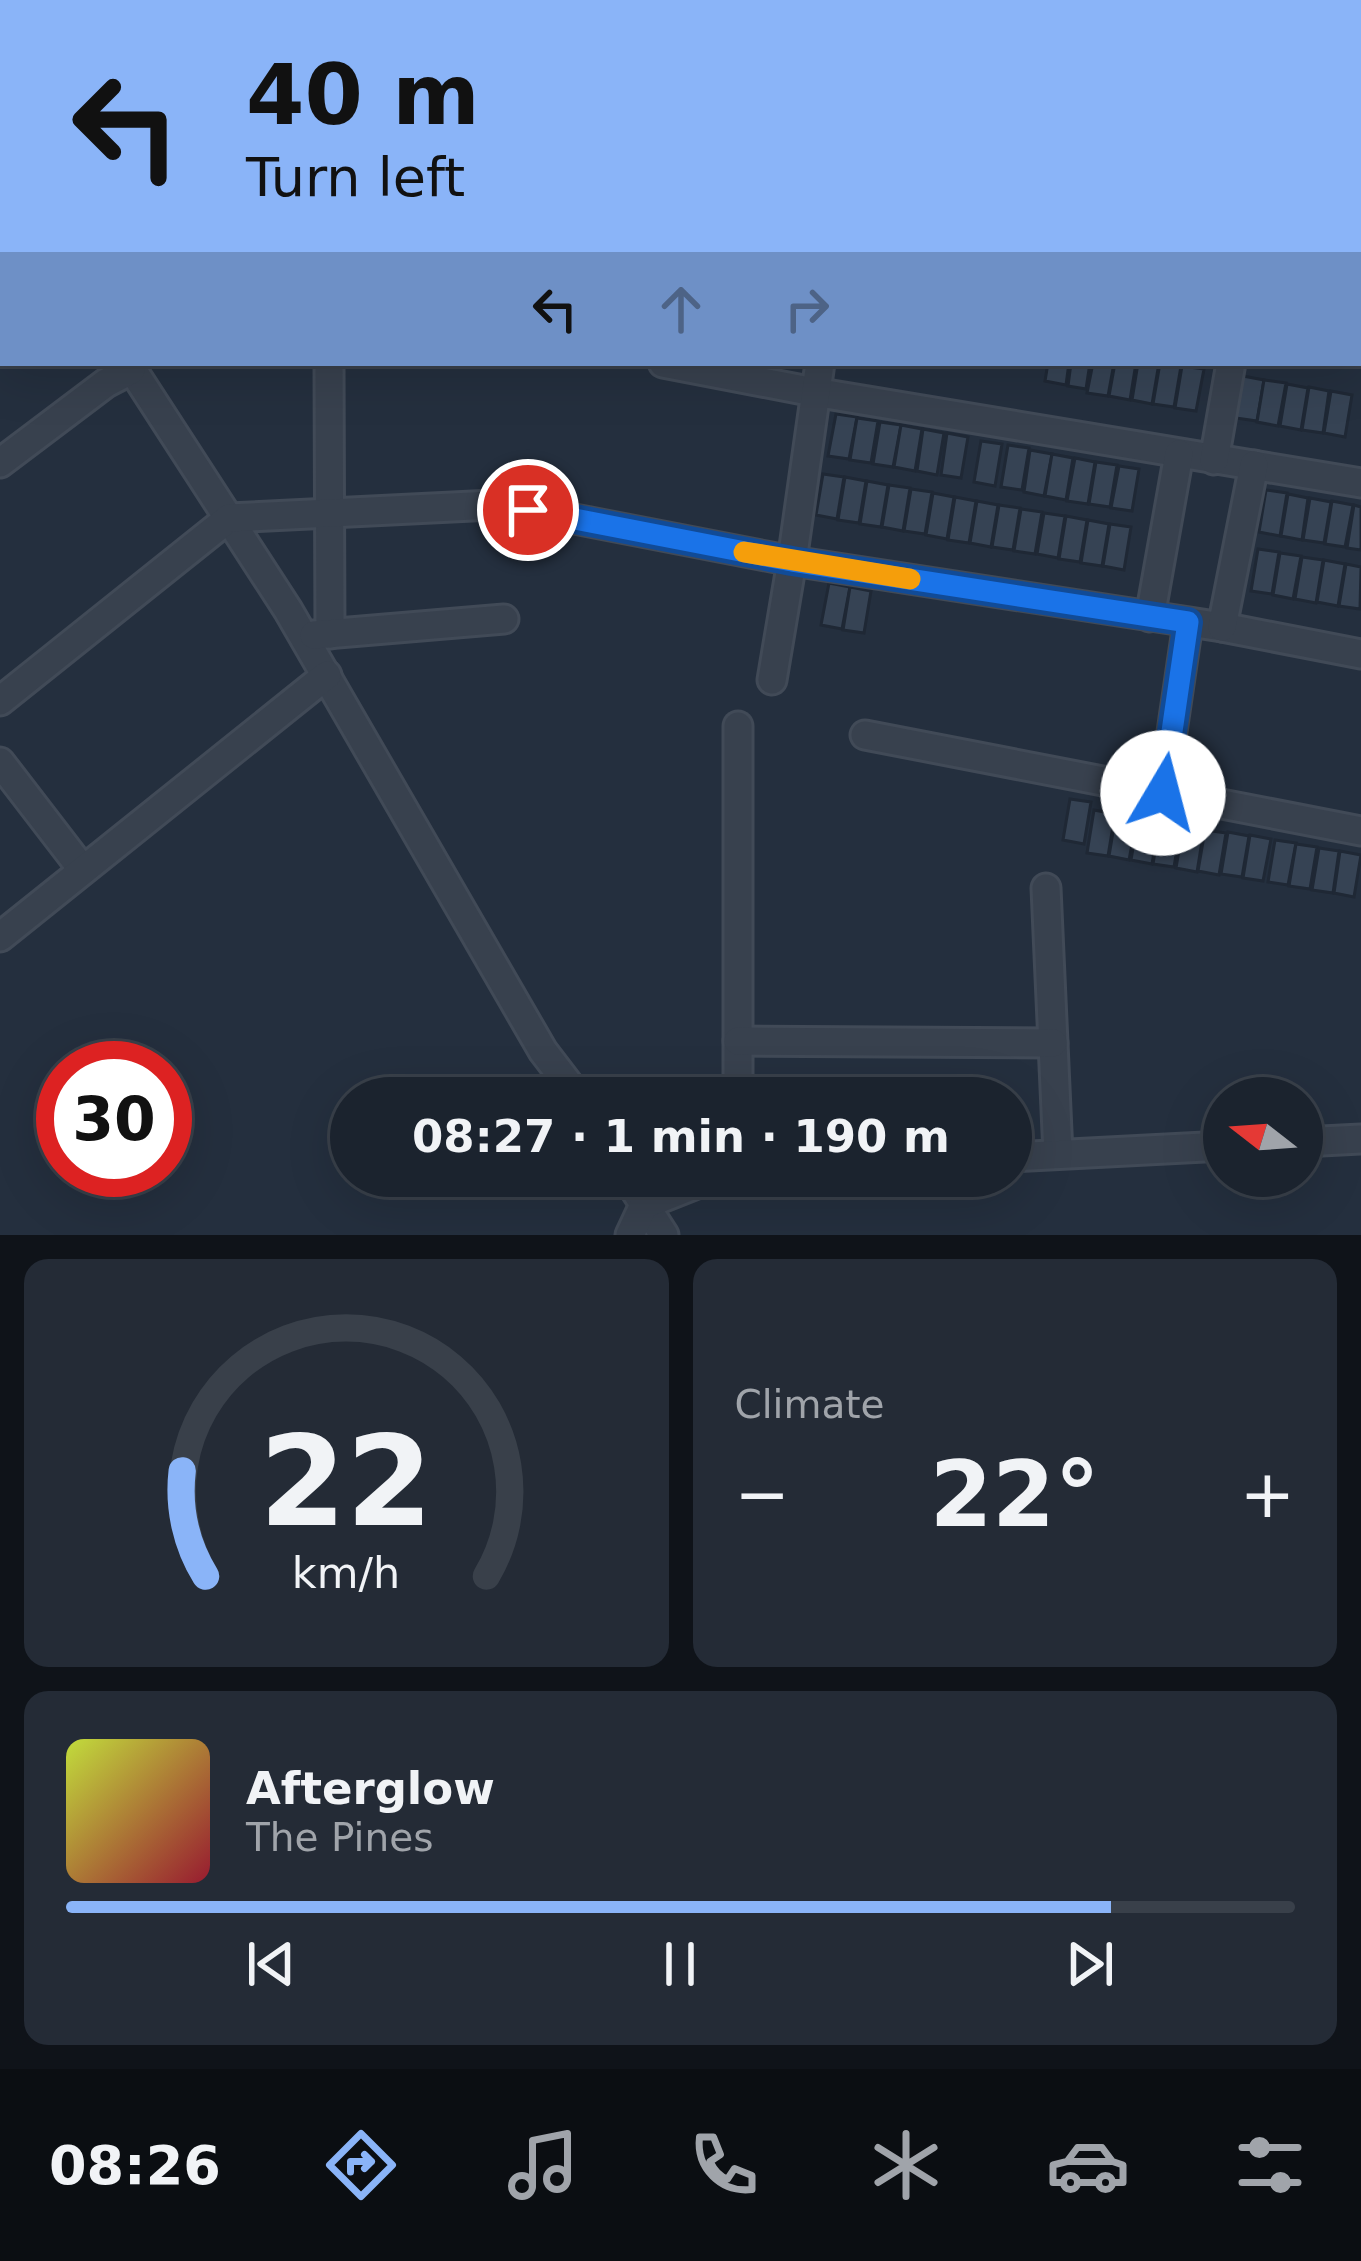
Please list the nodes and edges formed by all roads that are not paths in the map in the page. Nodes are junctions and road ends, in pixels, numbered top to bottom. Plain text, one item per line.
1 (329, 366) edge
2 (679, 366) edge
3 (819, 366) edge
4 (1230, 366) edge
5 (129, 367) edge
6 (814, 392) junction
7 (1178, 454) junction
8 (1214, 460) junction
9 (0, 463) edge
10 (1254, 465) junction
11 (1361, 483) edge
12 (493, 506) dead end
13 (528, 510) dead end
14 (332, 513) junction
15 (229, 518) junction
16 (792, 561) junction
17 (1150, 616) junction
18 (504, 619) dead end
19 (1188, 622) junction
20 (1222, 627) junction
21 (317, 635) junction
22 (1361, 654) edge
23 (327, 675) junction
24 (772, 680) dead end
25 (0, 700) edge
26 (738, 726) dead end
27 (865, 735) dead end
28 (0, 762) edge
29 (1163, 793) junction
30 (1361, 831) edge
31 (83, 870) junction
32 (1046, 888) dead end
33 (0, 937) edge
34 (738, 1041) junction
35 (1053, 1043) junction
36 (562, 1077) edge
37 (738, 1077) edge
38 (1361, 1139) edge
39 (1323, 1141) edge
40 (1203, 1147) edge
41 (1058, 1154) junction
42 (1032, 1156) edge
43 (639, 1197) edge
44 (664, 1197) edge
45 (644, 1205) junction
46 (630, 1235) edge
47 (664, 1235) edge

1 - 14 street
2 - 6 street
3 - 6 street
4 - 8 street
5 - 9 street
5 - 15 street
6 - 7 street
6 - 16 street
7 - 8 street
7 - 17 street
8 - 10 street
10 - 11 street
10 - 20 street
12 - 14 street
13 - 16 street
14 - 15 street
14 - 21 street
15 - 21 street
15 - 25 street
16 - 17 street
16 - 24 street
17 - 19 street
18 - 21 street
19 - 20 street
19 - 29 street
20 - 22 street
21 - 23 street
23 - 31 street
23 - 36 street
26 - 34 street
27 - 29 street
28 - 31 street
29 - 30 street
31 - 33 street
32 - 35 street
34 - 35 street
34 - 37 street
35 - 41 street
38 - 39 street
40 - 41 street
41 - 42 street
43 - 45 street
44 - 45 street
45 - 46 street
45 - 47 street

